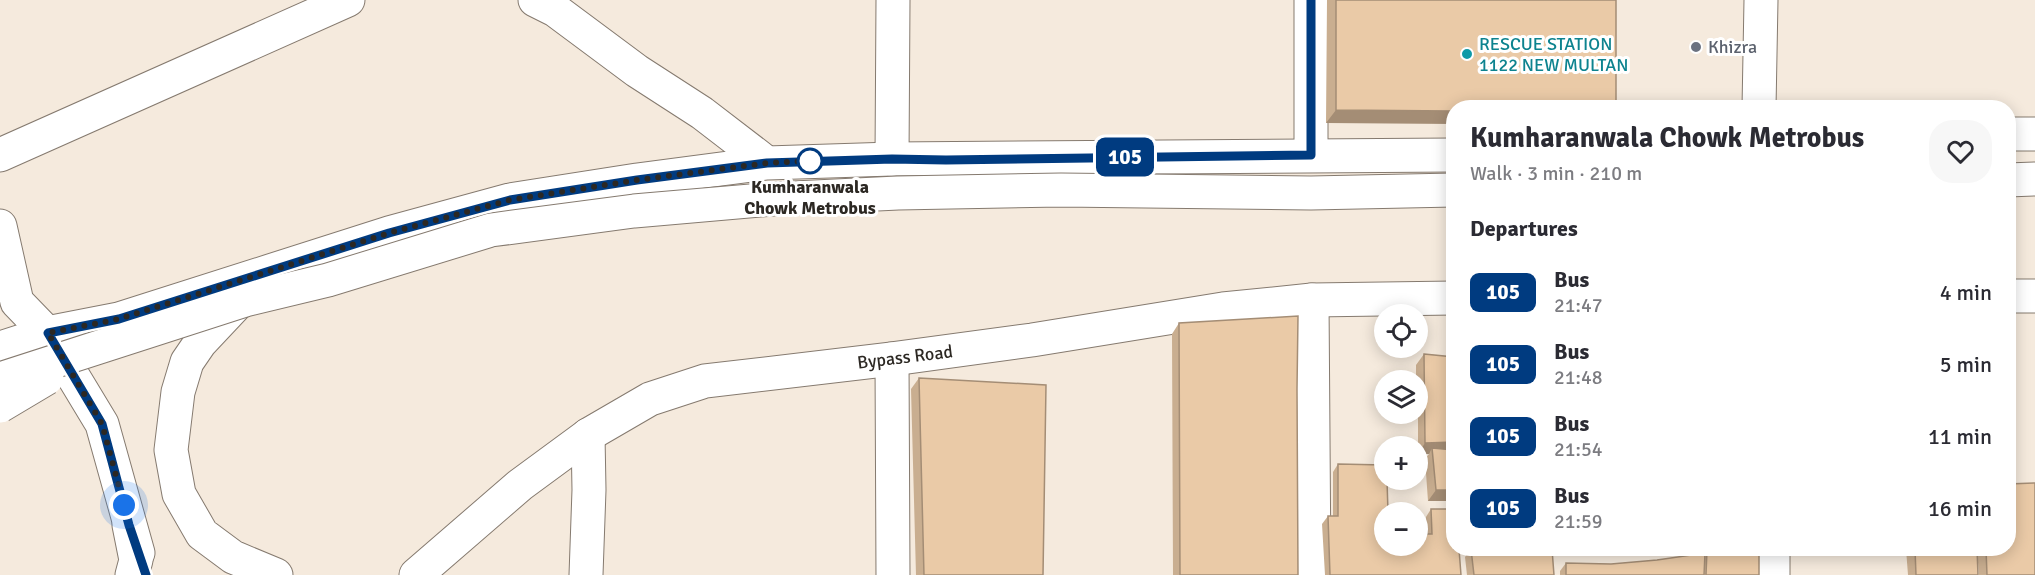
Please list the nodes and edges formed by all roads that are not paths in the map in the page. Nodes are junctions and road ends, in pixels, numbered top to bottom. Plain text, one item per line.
1 (348, 0) edge
2 (893, 0) edge
3 (1311, 0) edge
4 (1761, 0) edge
5 (550, 3) edge
6 (1760, 100) edge
7 (2016, 134) edge
8 (2035, 134) edge
9 (0, 155) edge
10 (1311, 155) junction
11 (1446, 155) edge
12 (892, 159) junction
13 (767, 163) junction
14 (2016, 180) edge
15 (2035, 180) edge
16 (1446, 190) edge
17 (0, 226) edge
18 (265, 273) junction
19 (2016, 296) edge
20 (2035, 296) edge
21 (1446, 298) edge
22 (1312, 300) junction
23 (48, 333) junction
24 (103, 345) junction
25 (0, 348) edge
26 (892, 359) junction
27 (0, 380) edge
28 (0, 406) edge
29 (588, 435) junction
30 (129, 525) junction
31 (1773, 556) edge
32 (132, 575) edge
33 (146, 575) edge
34 (276, 575) edge
35 (416, 575) edge
36 (586, 575) edge
37 (892, 575) edge
38 (1314, 575) edge
39 (1773, 575) edge

1 - 9 main road
2 - 12 main road
3 - 10 main road
4 - 6 main road
5 - 13 main road
7 - 8 main road
10 - 11 main road
10 - 12 main road
12 - 13 main road
13 - 18 main road
14 - 15 main road
16 - 24 main road, bridge
17 - 23 main road
18 - 23 main road
18 - 34 main road
19 - 20 main road
21 - 22 main road, Bypass Road
22 - 26 main road, Bypass Road
22 - 38 main road
23 - 25 main road
23 - 30 main road
24 - 27 main road, bridge
24 - 28 main road, bridge
26 - 29 main road, Bypass Road
26 - 37 main road
29 - 35 main road, Bypass Road
29 - 36 main road
30 - 32 main road
30 - 33 main road
31 - 39 main road

